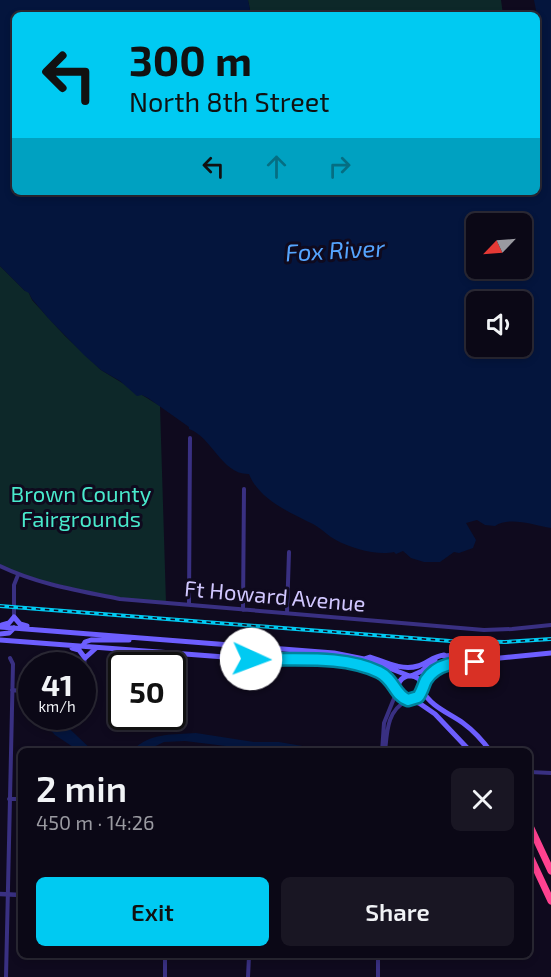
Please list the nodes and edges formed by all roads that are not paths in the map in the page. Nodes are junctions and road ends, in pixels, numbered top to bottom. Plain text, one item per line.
1 (190, 438) dead end
2 (244, 489) dead end
3 (289, 552) dead end
4 (0, 566) edge
5 (18, 575) junction
6 (189, 605) junction
7 (243, 610) junction
8 (287, 613) junction
9 (15, 622) junction
10 (551, 624) edge
11 (0, 626) edge
12 (0, 633) edge
13 (144, 638) junction
14 (0, 641) edge
15 (83, 646) junction
16 (97, 647) junction
17 (80, 652) edge
18 (84, 652) edge
19 (89, 652) edge
20 (551, 653) edge
21 (444, 655) junction
22 (10, 658) dead end
23 (364, 658) junction
24 (498, 660) junction
25 (410, 676) junction
26 (422, 688) junction
27 (12, 690) junction
28 (397, 690) junction
29 (18, 691) edge
30 (409, 700) junction
31 (383, 748) edge
32 (384, 748) edge
33 (467, 748) edge
34 (488, 748) edge
35 (532, 772) edge
36 (551, 772) edge
37 (9, 799) junction
38 (18, 799) edge
39 (532, 830) edge
40 (532, 860) edge
41 (551, 871) edge
42 (0, 894) edge
43 (7, 894) junction
44 (18, 895) edge
45 (551, 902) edge
46 (165, 958) edge
47 (249, 958) edge
48 (378, 958) edge
49 (6, 977) edge
50 (165, 977) edge
51 (248, 977) edge
52 (378, 977) edge

1 - 6 street
2 - 7 street
3 - 8 street
4 - 5 street, Ft Howard Avenue
5 - 6 street, Ft Howard Avenue
5 - 9 street
6 - 7 street, Ft Howard Avenue
7 - 8 street, Ft Howard Avenue
8 - 10 street, Ft Howard Avenue
9 - 11 main road
9 - 11 main road
9 - 12 main road
9 - 13 main road
13 - 15 main road
13 - 23 main road
14 - 15 main road
14 - 17 main road
15 - 16 main road
15 - 18 main road
16 - 19 main road
16 - 28 main road
20 - 24 main road
21 - 23 main road
21 - 24 main road
21 - 25 main road
22 - 27 street
23 - 25 main road
24 - 26 main road
25 - 26 main road
25 - 28 main road
26 - 30 main road
26 - 34 main road
27 - 29 street
27 - 37 street
28 - 30 main road
28 - 31 street
30 - 32 street
30 - 33 main road
35 - 36 street
37 - 38 street
37 - 43 street
39 - 41 highway
40 - 45 highway
42 - 43 street
43 - 44 street
43 - 49 street
46 - 50 street
47 - 51 street
48 - 52 street

